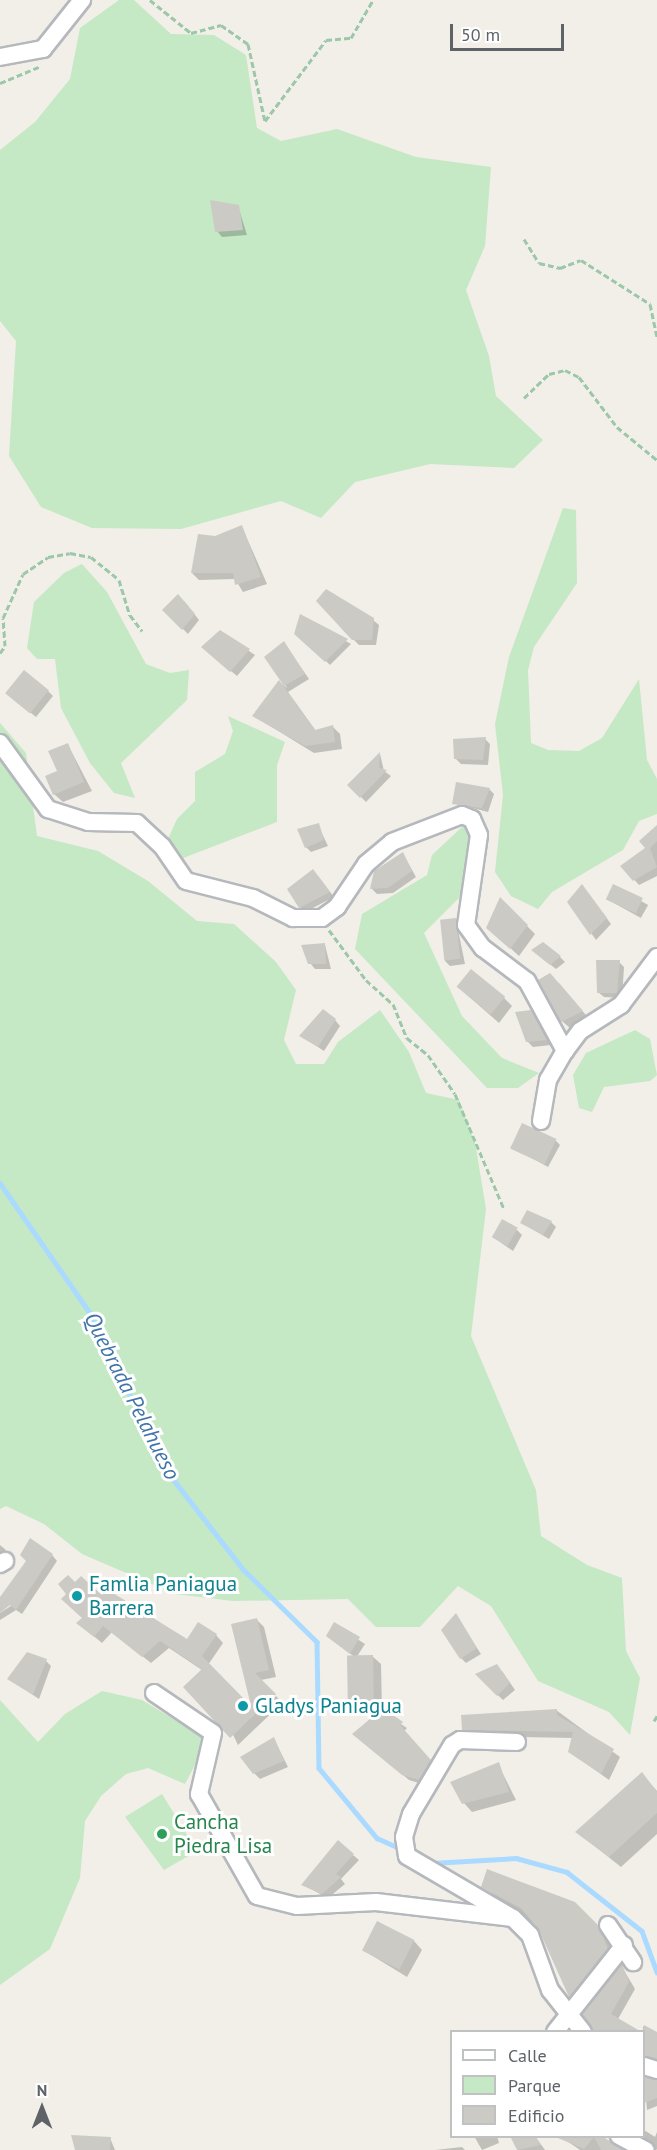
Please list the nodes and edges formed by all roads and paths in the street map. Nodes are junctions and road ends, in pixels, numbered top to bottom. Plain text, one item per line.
1 (82, 0) edge
2 (150, 0) edge
3 (374, 0) edge
4 (0, 57) edge
5 (524, 239) dead end
6 (657, 338) edge
7 (524, 398) dead end
8 (657, 460) edge
9 (142, 631) dead end
10 (0, 653) edge
11 (0, 743) edge
12 (322, 918) junction
13 (657, 957) edge
14 (565, 1050) junction
15 (541, 1121) dead end
16 (504, 1209) dead end
17 (154, 1693) dead end
18 (657, 1716) edge
19 (654, 1721) dead end
20 (517, 1742) dead end
21 (513, 1918) junction
22 (608, 1925) dead end
23 (624, 1945) junction
24 (633, 1962) dead end
25 (567, 2018) junction
26 (556, 2030) edge
27 (582, 2030) edge
28 (623, 2138) edge
29 (645, 2150) edge

1 - 4 street
2 - 3 path
5 - 6 path
7 - 8 path
9 - 10 path
11 - 12 street
12 - 14 street
12 - 16 path
13 - 14 street
14 - 15 street
17 - 21 street
18 - 19 path
20 - 21 street
21 - 25 street
22 - 23 street
23 - 24 street
23 - 25 street
25 - 26 street
25 - 27 street
28 - 29 street

